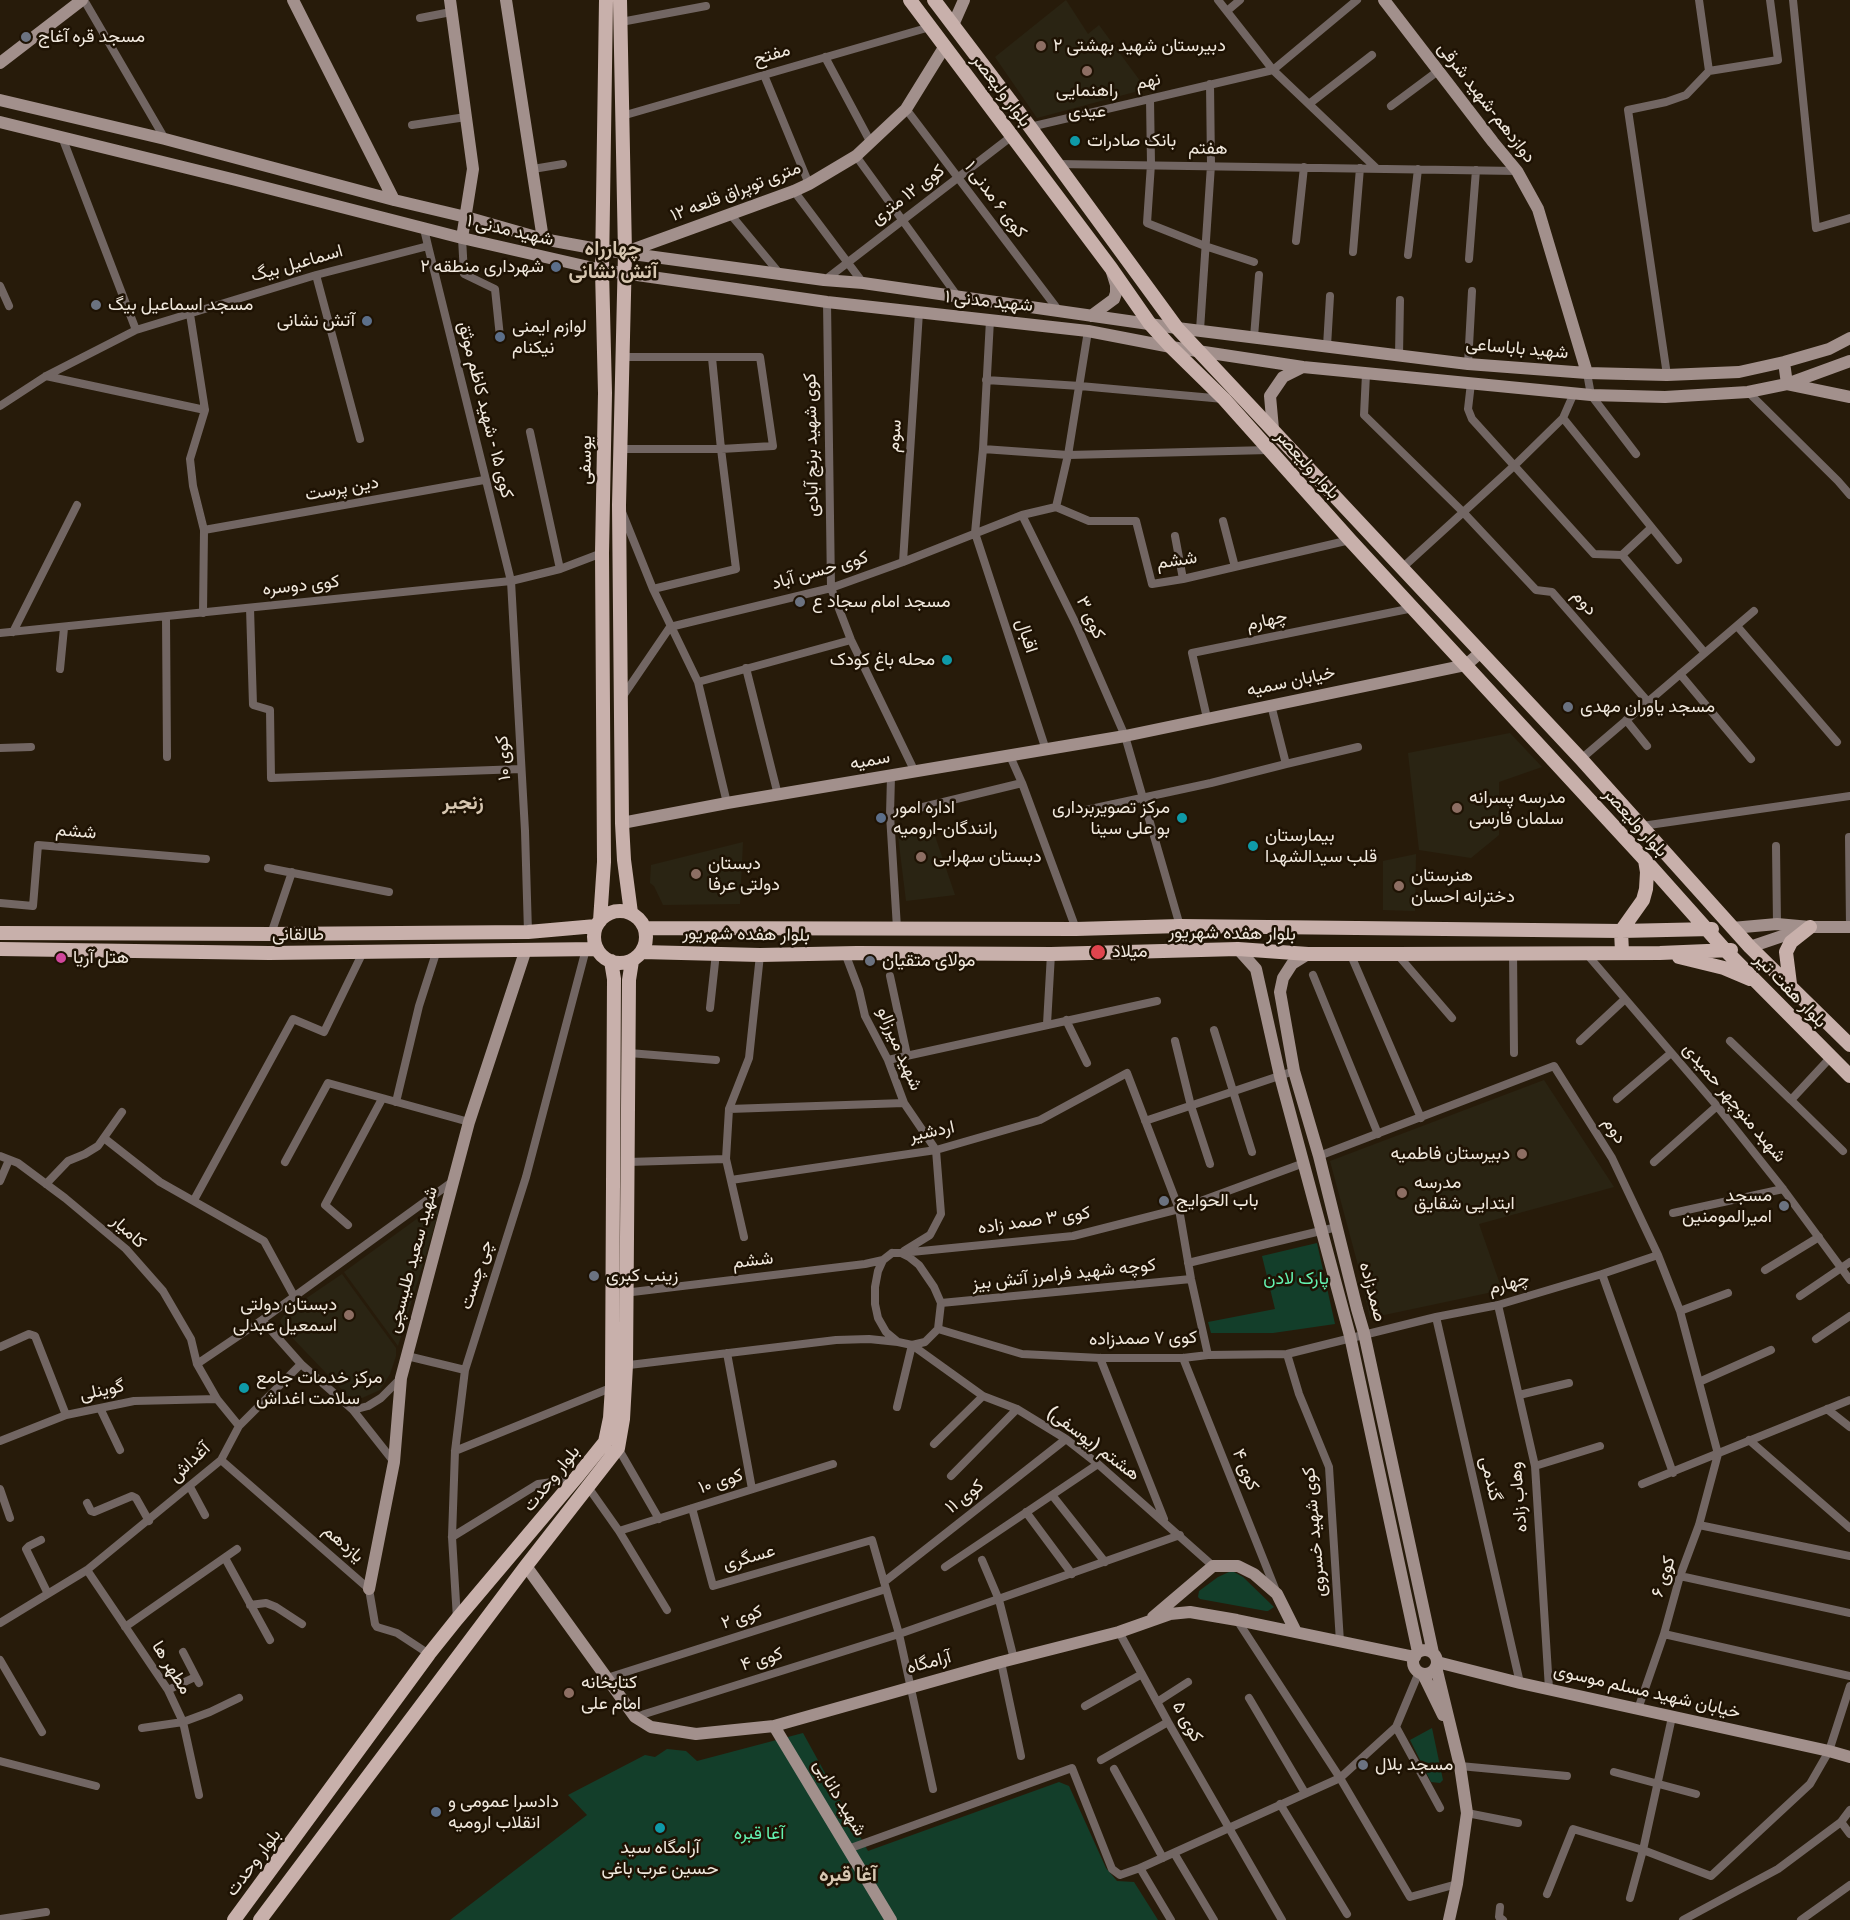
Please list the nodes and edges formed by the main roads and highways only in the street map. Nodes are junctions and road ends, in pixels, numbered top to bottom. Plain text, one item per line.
1 (83, 0) edge
2 (293, 0) edge
3 (506, 0) edge
4 (606, 0) edge
5 (620, 0) edge
6 (910, 0) edge
7 (934, 0) edge
8 (964, 0) edge
9 (1384, 0) edge
10 (450, 6) edge
11 (621, 22) junction
12 (606, 24) junction
13 (953, 25) junction
14 (945, 46) junction
15 (0, 63) edge
16 (0, 100) edge
17 (0, 122) edge
18 (394, 200) junction
19 (429, 208) junction
20 (466, 217) junction
21 (424, 229) junction
22 (462, 238) junction
23 (543, 239) junction
24 (603, 250) junction
25 (625, 253) junction
26 (1111, 268) junction
27 (602, 270) junction
28 (624, 273) junction
29 (863, 283) junction
30 (859, 304) junction
31 (1091, 316) junction
32 (1150, 324) junction
33 (1177, 328) junction
34 (1850, 338) edge
35 (1171, 347) junction
36 (1200, 352) junction
37 (1850, 360) edge
38 (1784, 362) junction
39 (1304, 367) junction
40 (1587, 373) junction
41 (1787, 384) junction
42 (605, 393) junction
43 (621, 393) junction
44 (1850, 397) edge
45 (1273, 429) junction
46 (1481, 652) junction
47 (1466, 665) junction
48 (1125, 736) joint
49 (622, 823) junction
50 (624, 860) junction
51 (1645, 860) junction
52 (604, 862) junction
53 (631, 913) junction
54 (598, 923) junction
55 (1810, 927) junction
56 (1850, 927) edge
57 (645, 928) junction
58 (857, 928) junction
59 (1732, 928) junction
60 (1707, 929) junction
61 (1621, 931) junction
62 (0, 933) edge
63 (1750, 947) junction
64 (0, 949) edge
65 (526, 949) junction
66 (591, 949) junction
67 (1238, 950) junction
68 (1726, 951) junction
69 (1622, 952) junction
70 (851, 953) junction
71 (1660, 953) junction
72 (1308, 954) junction
73 (637, 956) junction
74 (610, 961) junction
75 (1758, 982) junction
76 (1790, 984) junction
77 (1850, 1045) edge
78 (1850, 1076) edge
79 (1319, 1156) junction
80 (613, 1161) junction
81 (628, 1162) junction
82 (1304, 1163) junction
83 (619, 1293) junction
84 (618, 1386) junction
85 (526, 1566) junction
86 (369, 1589) road end
87 (1149, 1621) junction
88 (1296, 1632) junction
89 (1416, 1654) junction
90 (1435, 1661) junction
91 (1421, 1673) junction
92 (774, 1726) junction
93 (1454, 1738) junction
94 (1850, 1757) edge
95 (234, 1920) edge
96 (260, 1920) edge
97 (891, 1920) edge
98 (1449, 1920) edge

1 - 15 main road
2 - 18 main road
3 - 23 main road
4 - 12 main road, یوسفی
5 - 11 main road, یوسفی
6 - 14 main road, بلوار ولیعصر
7 - 13 main road, بلوار ولیعصر
8 - 13 main road
9 - 40 main road, دوازدهم-شهید شرقی
10 - 20 main road
11 - 12 main road
11 - 25 main road, یوسفی
12 - 24 main road, یوسفی
13 - 14 main road
13 - 33 main road, بلوار ولیعصر
14 - 25 main road, ۱۲ متری توپراق قلعه
14 - 26 main road, بلوار ولیعصر
16 - 18 main road, شهید مدنی ۱
17 - 21 main road, شهید مدنی ۱
18 - 19 main road, شهید مدنی ۱
19 - 20 main road, شهید مدنی ۱
19 - 21 main road
20 - 22 main road
20 - 23 main road, شهید مدنی ۱
21 - 22 main road, شهید مدنی ۱
22 - 27 main road, شهید مدنی ۱
23 - 24 main road, شهید مدنی ۱
24 - 25 main road, شهید مدنی ۱
24 - 27 main road, یوسفی
25 - 28 main road, یوسفی
25 - 29 main road, شهید مدنی ۱
26 - 31 main road
26 - 32 main road, بلوار ولیعصر
27 - 28 main road, شهید مدنی ۱
27 - 42 main road, یوسفی
28 - 30 main road, شهید مدنی ۱
28 - 43 main road, یوسفی
29 - 30 main road
29 - 31 main road, شهید مدنی ۱
30 - 35 main road, شهید مدنی ۱
31 - 32 main road, شهید مدنی ۱
32 - 33 main road, شهید مدنی ۱
32 - 35 main road, بلوار ولیعصر
33 - 36 main road, بلوار ولیعصر
33 - 40 main road, شهید باباساعی
34 - 38 main road, شهید باباساعی
35 - 36 main road, شهید مدنی ۱
35 - 47 main road, بلوار ولیعصر
36 - 39 main road
36 - 45 main road, بلوار ولیعصر
37 - 41 main road
38 - 40 main road, شهید باباساعی
38 - 41 main road
39 - 41 main road
39 - 45 main road
41 - 44 main road
42 - 43 main road
42 - 52 main road, یوسفی
43 - 49 main road, یوسفی
45 - 46 main road, بلوار ولیعصر
46 - 47 main road
46 - 59 main road, بلوار ولیعصر
47 - 48 main road, خیابان سمیه
47 - 51 main road, بلوار ولیعصر
48 - 49 main road, سمیه
49 - 50 main road, یوسفی
50 - 52 main road
50 - 53 main road, یوسفی
51 - 60 main road, بلوار ولیعصر
51 - 61 main road
52 - 54 main road, یوسفی
53 - 54 main road
53 - 57 main road
54 - 62 main road, طالقانی
54 - 66 main road
55 - 56 main road
55 - 59 main road
55 - 63 main road
55 - 76 main road
57 - 58 main road, بلوار هفده شهریور
57 - 73 main road
58 - 61 main road, بلوار هفده شهریور
58 - 70 main road
59 - 60 main road, بلوار هفده شهریور
59 - 63 main road, بلوار هفت تیر
60 - 61 main road, بلوار هفده شهریور
60 - 68 main road, بلوار هفت تیر
61 - 69 main road
63 - 68 main road, بلوار هفده شهریور
63 - 76 main road, بلوار هفت تیر
64 - 65 main road, طالقانی
65 - 66 main road, طالقانی
65 - 86 main road, شهید سعید طلیسچی
66 - 74 main road
67 - 70 main road, بلوار هفده شهریور
67 - 72 main road, بلوار هفده شهریور
67 - 82 main road, صمدزاده
68 - 71 main road, بلوار هفده شهریور
68 - 75 main road, بلوار هفت تیر
69 - 71 main road, بلوار هفده شهریور
69 - 72 main road, بلوار هفده شهریور
70 - 73 main road, بلوار هفده شهریور
71 - 75 main road
72 - 79 main road, صمدزاده
73 - 74 main road
73 - 81 main road, بلوار وحدت
74 - 80 main road, بلوار وحدت
75 - 78 main road, بلوار هفت تیر
76 - 77 main road, بلوار هفت تیر
79 - 82 main road
79 - 90 main road, صمدزاده
80 - 81 main road
80 - 83 main road, بلوار وحدت
81 - 83 main road, بلوار وحدت
82 - 89 main road, صمدزاده
83 - 84 main road, بلوار وحدت
83 - 84 main road, بلوار وحدت
84 - 85 main road, بلوار وحدت
84 - 95 main road, بلوار وحدت
85 - 92 main road, آرامگاه
85 - 96 main road, بلوار وحدت
87 - 88 main road, آرامگاه
87 - 88 main road
87 - 92 main road, آرامگاه
88 - 89 main road, آرامگاه
89 - 90 main road
89 - 91 main road
90 - 91 main road
90 - 93 main road, صمدزاده
90 - 94 main road, خیابان شهید مسلم موسوی
91 - 93 main road
92 - 97 main road, شهید دانایی
93 - 98 main road

